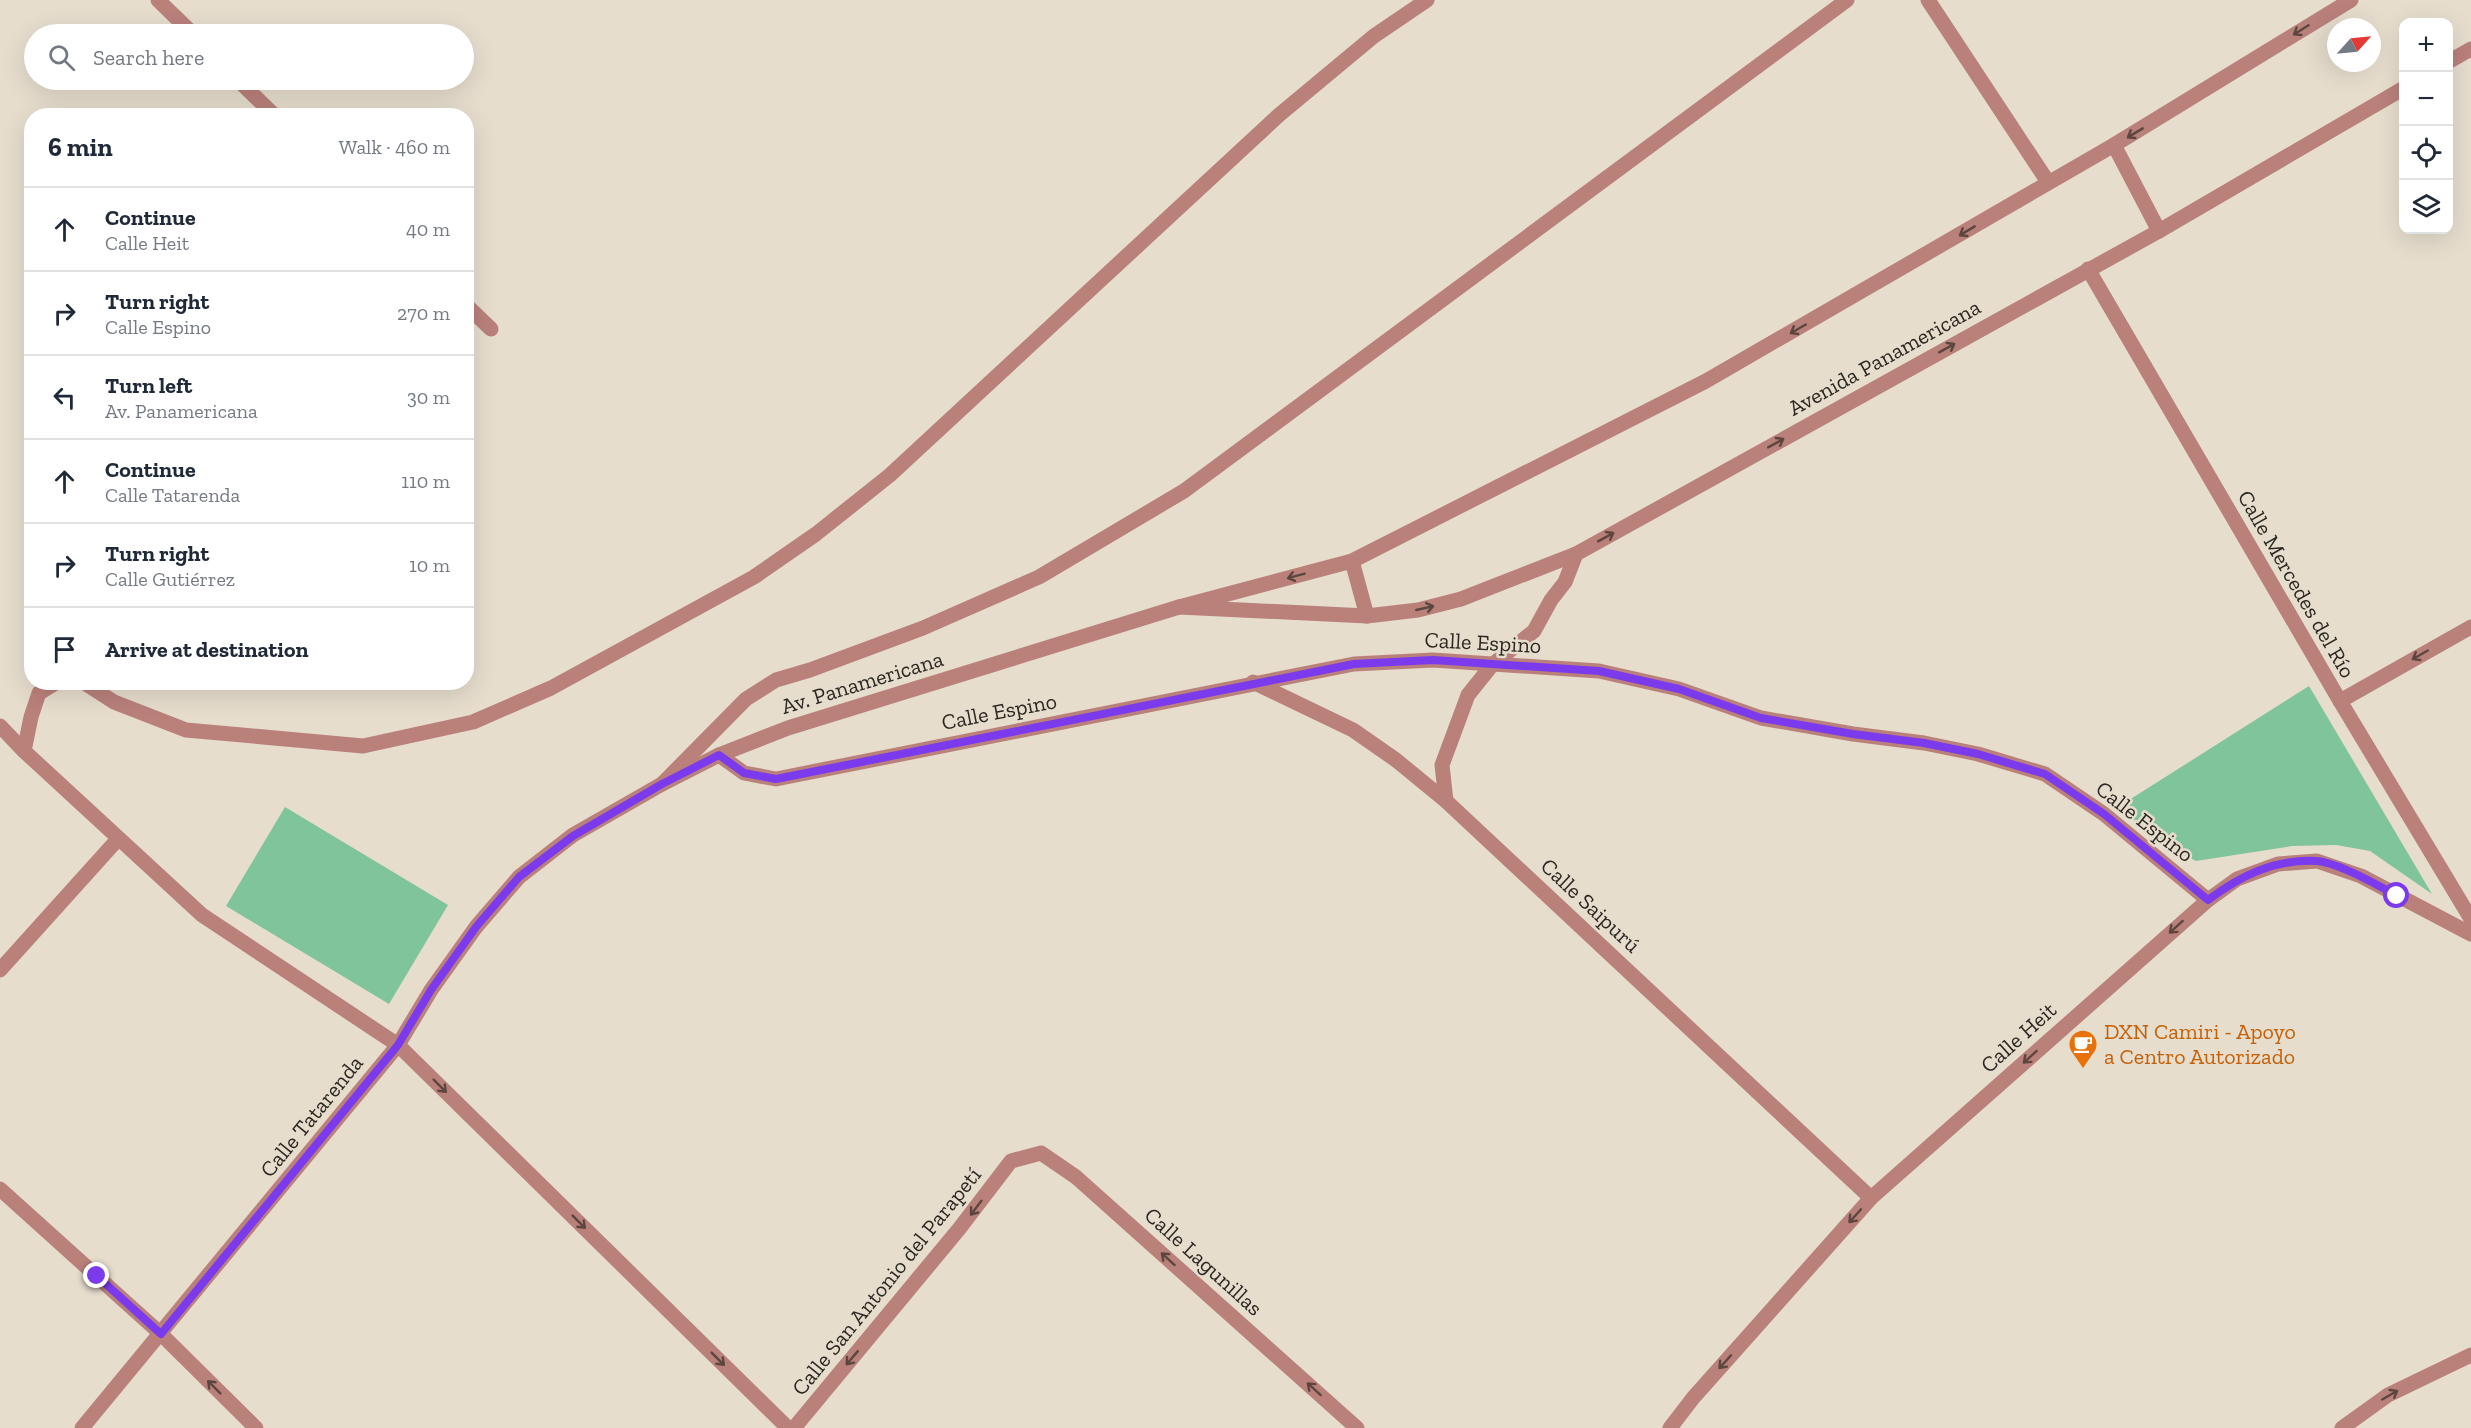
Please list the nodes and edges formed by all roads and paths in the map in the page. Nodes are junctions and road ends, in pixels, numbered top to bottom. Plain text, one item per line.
1 (158, 0) edge
2 (1427, 0) edge
3 (1847, 0) edge
4 (1928, 0) edge
5 (2351, 0) edge
6 (183, 24) edge
7 (2471, 49) edge
8 (2453, 59) edge
9 (248, 90) edge
10 (2399, 90) edge
11 (267, 108) edge
12 (2114, 145) junction
13 (2048, 182) junction
14 (2159, 231) junction
15 (2088, 269) junction
16 (474, 313) edge
17 (491, 329) dead end
18 (1576, 554) junction
19 (1352, 561) junction
20 (1179, 607) junction
21 (1367, 616) junction
22 (2471, 627) edge
23 (1492, 665) junction
24 (1253, 682) junction
25 (44, 690) edge
26 (95, 690) edge
27 (2340, 701) junction
28 (0, 726) edge
29 (24, 751) junction
30 (719, 755) junction
31 (662, 784) junction
32 (1446, 801) junction
33 (573, 836) joint
34 (118, 839) junction
35 (2208, 900) junction
36 (2471, 919) edge
37 (2471, 934) edge
38 (0, 970) edge
39 (398, 1045) junction
40 (1011, 1161) joint
41 (0, 1189) edge
42 (1871, 1198) junction
43 (161, 1334) junction
44 (2471, 1355) edge
45 (82, 1428) edge
46 (256, 1428) edge
47 (788, 1428) edge
48 (794, 1428) edge
49 (1357, 1428) edge
50 (1670, 1428) edge
51 (2342, 1428) edge

1 - 6 street
2 - 26 street
3 - 31 street
4 - 13 street
5 -> 12 street
7 - 8 street
9 - 11 street
10 - 14 street, Avenida Panamericana
12 - 13 street
12 - 14 street
13 -> 19 street
14 - 15 street, Avenida Panamericana
18 -> 15 street, Avenida Panamericana
15 - 27 street, Calle Mercedes del Río
16 - 17 street
21 -> 18 street, Avenida Panamericana
18 - 23 street
19 -> 20 street, Av. Panamericana
19 - 21 street
20 - 21 street, Avenida Panamericana
20 - 30 street, Av. Panamericana
22 -> 27 street
23 - 24 street, Calle Espino
23 - 32 street
23 - 35 street, Calle Espino
24 - 30 street, Calle Espino
24 - 32 street, Calle Saipurú
25 - 29 street
27 - 36 street, Calle Mercedes del Río
28 - 29 street
29 - 34 street
30 - 31 street, Av. Panamericana
31 - 33 street, Av. Panamericana
32 - 42 street, Calle Saipurú
33 - 39 street, Calle Tatarenda
34 - 38 street
34 - 39 street
35 - 37 street, Calle Heit
35 -> 42 street, Calle Heit
39 - 43 street, Calle Tatarenda
39 -> 47 street
40 -> 48 street, Calle San Antonio del Parapetí
49 -> 40 street, Calle Lagunillas
41 - 43 street
42 -> 50 street, Calle Heit
43 - 45 street, Calle Tatarenda
46 -> 43 street
51 -> 44 street

